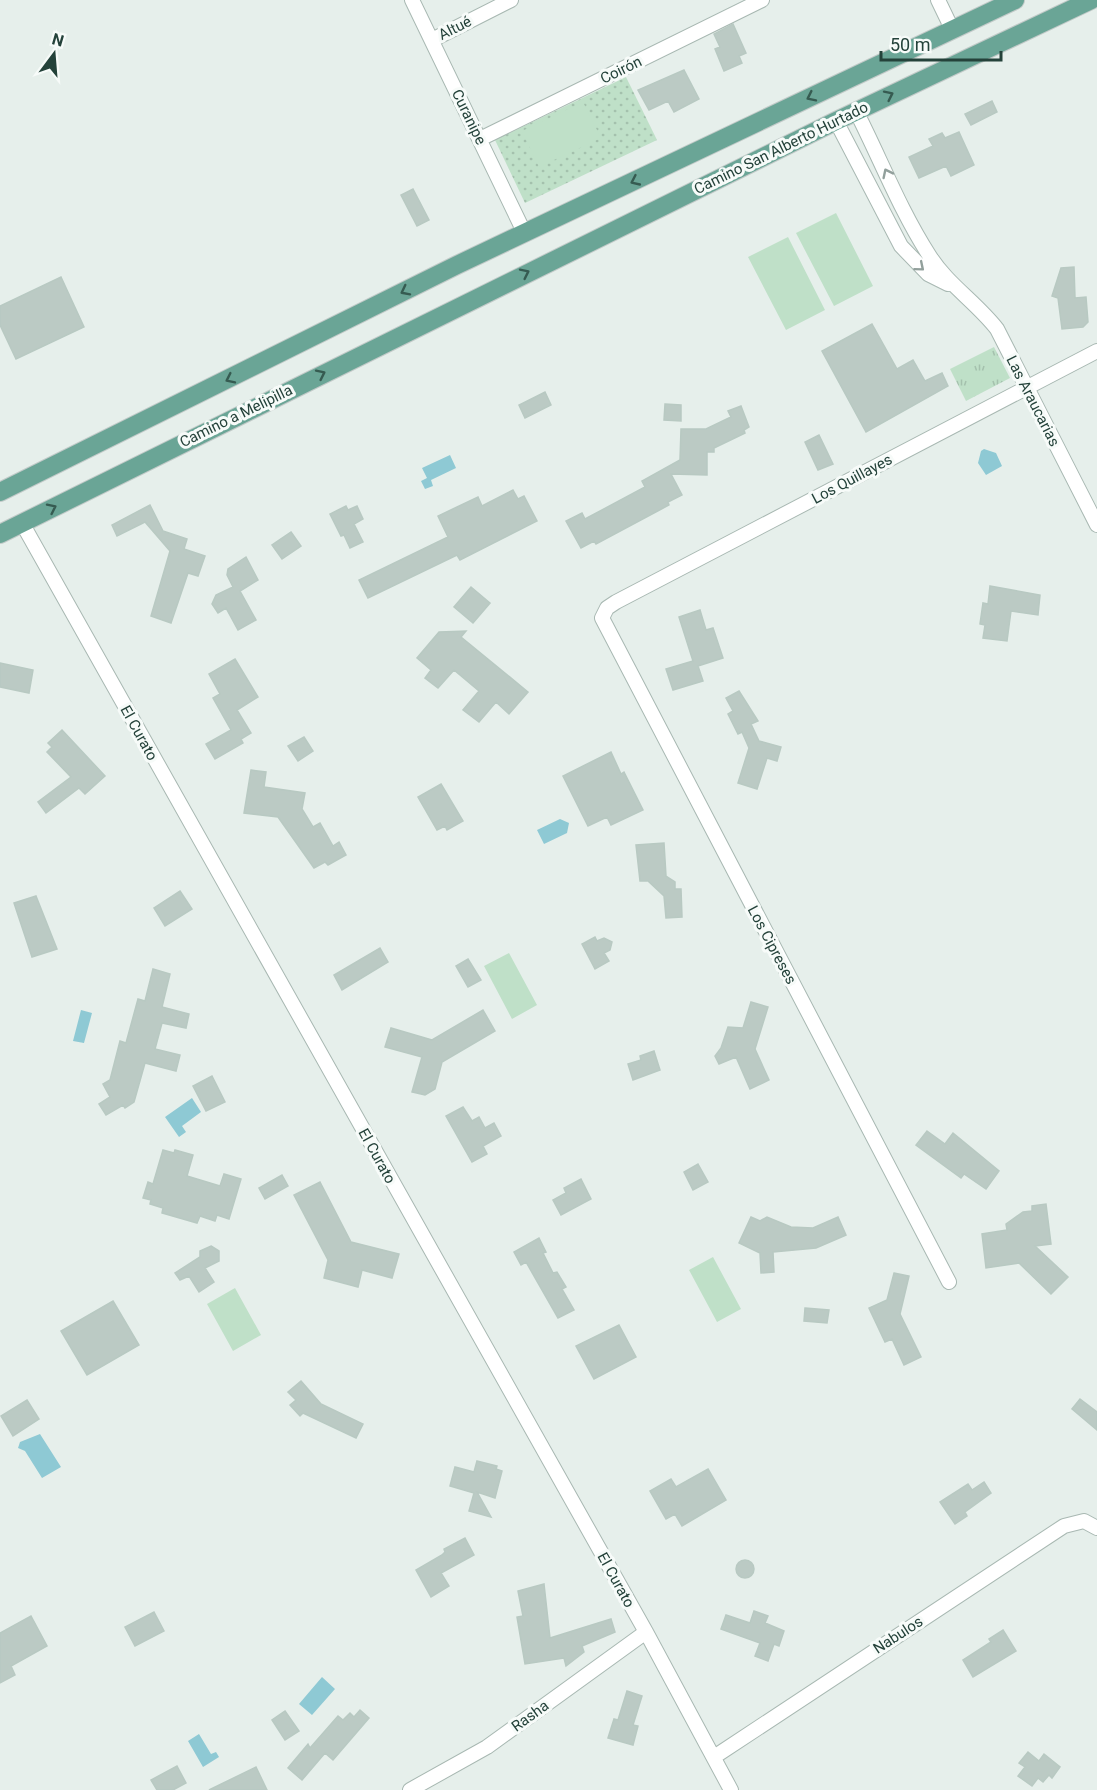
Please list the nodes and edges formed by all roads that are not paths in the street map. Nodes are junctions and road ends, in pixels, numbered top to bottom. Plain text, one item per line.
1 (412, 0) edge
2 (511, 0) edge
3 (762, 0) edge
4 (938, 0) edge
5 (1016, 0) edge
6 (1091, 0) edge
7 (952, 29) junction
8 (432, 40) junction
9 (856, 111) junction
10 (836, 121) junction
11 (480, 139) junction
12 (525, 234) junction
13 (956, 288) junction
14 (473, 299) joint
15 (1097, 351) edge
16 (1026, 388) junction
17 (0, 492) edge
18 (22, 523) junction
19 (1097, 525) edge
20 (0, 534) edge
21 (607, 608) joint
22 (949, 1282) dead end
23 (1097, 1528) edge
24 (646, 1632) junction
25 (714, 1757) junction
26 (410, 1790) edge
27 (731, 1790) edge

1 - 8 street, Curanipe
2 - 8 street, Altué
3 - 11 street, Coirón
4 - 7 street
5 - 7 main road
9 -> 6 main road, Camino San Alberto Hurtado
7 -> 12 main road
8 - 11 street, Curanipe
9 - 10 main road, Camino San Alberto Hurtado
13 -> 9 street, Las Araucarias
10 -> 13 street, Las Araucarias
14 -> 10 main road, Camino San Alberto Hurtado
11 - 12 street, Curanipe
12 -> 17 main road
13 - 16 street, Las Araucarias
18 -> 14 main road, Camino a Melipilla
15 - 16 street, Los Quillayes
16 - 19 street, Las Araucarias
16 - 21 street, Los Quillayes
18 - 20 main road, Camino a Melipilla
18 - 24 street, El Curato
21 - 22 street, Los Cipreses
23 - 25 street, Nabulos
24 - 25 street, El Curato
24 - 26 street, Rasha
25 - 27 street, El Curato

